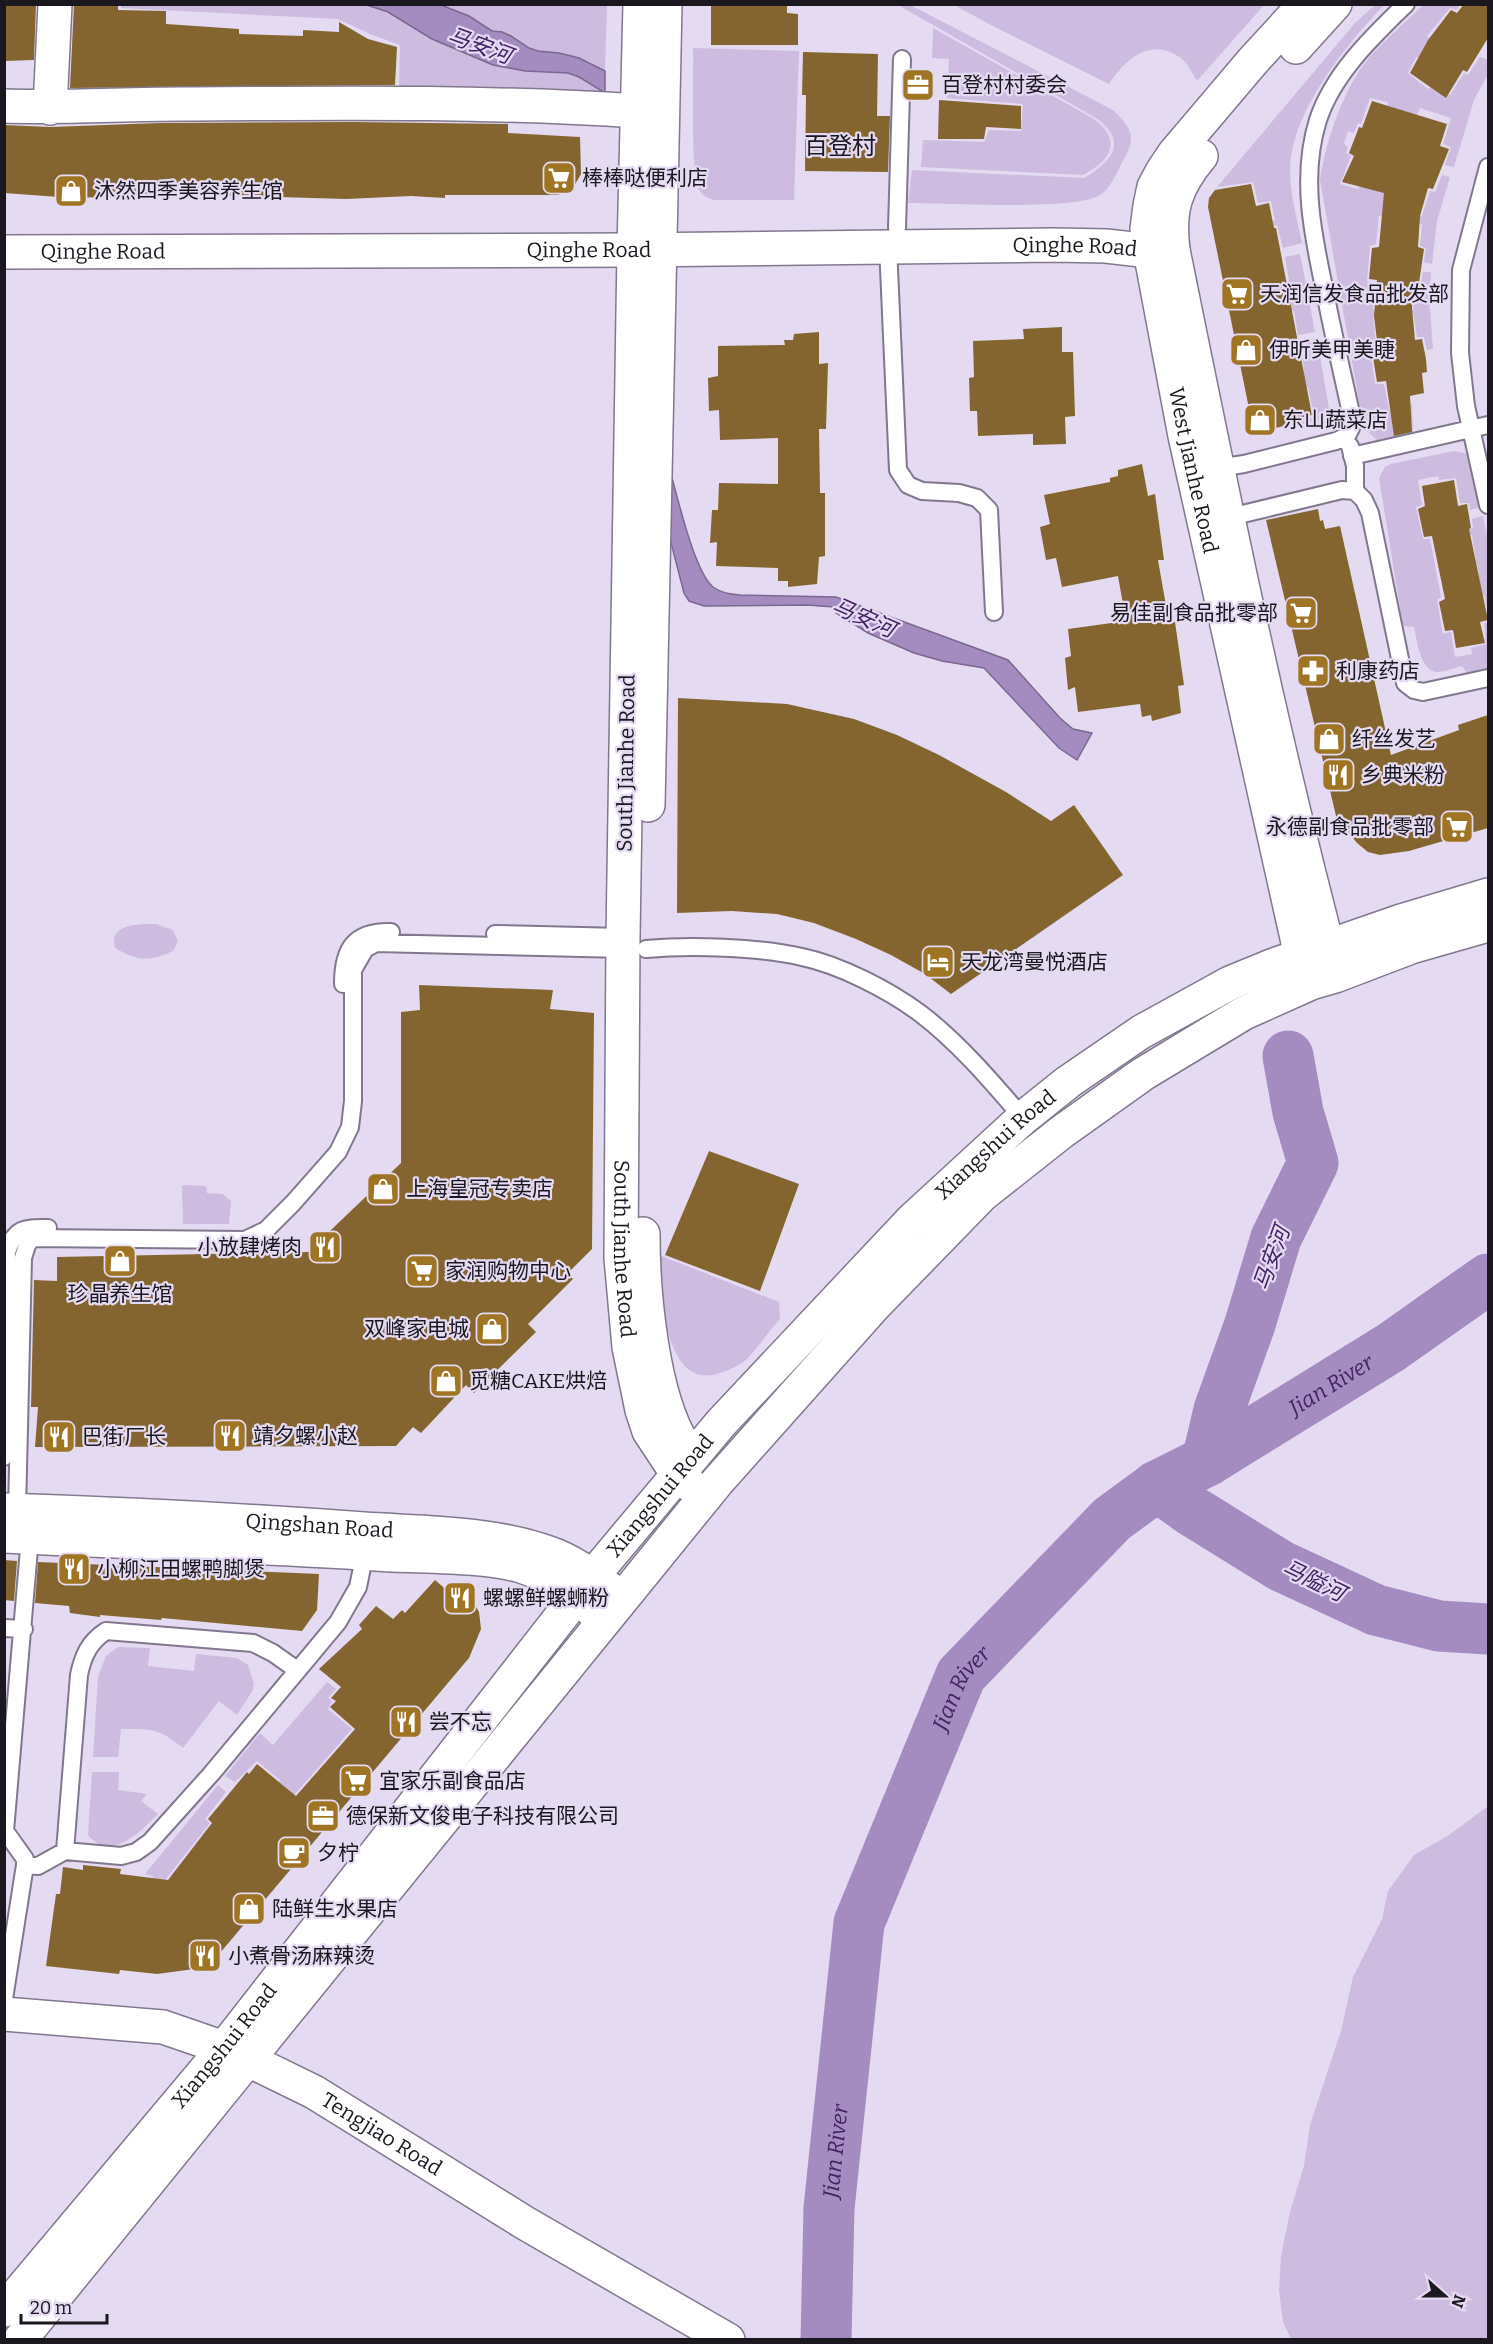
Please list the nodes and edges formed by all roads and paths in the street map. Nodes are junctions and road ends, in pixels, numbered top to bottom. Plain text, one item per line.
1 (55, 4) edge
2 (640, 4) edge
3 (665, 4) edge
4 (1305, 4) edge
5 (1335, 4) edge
6 (1406, 4) edge
7 (902, 58) dead end
8 (4, 106) edge
9 (50, 108) junction
10 (637, 111) junction
11 (1488, 166) edge
12 (4, 237) edge
13 (892, 237) junction
14 (646, 240) junction
15 (1160, 240) junction
16 (4, 252) edge
17 (1488, 425) edge
18 (1478, 435) edge
19 (1347, 436) junction
20 (1354, 461) junction
21 (1217, 468) junction
22 (1355, 491) junction
23 (1488, 506) edge
24 (1226, 518) junction
25 (994, 612) dead end
26 (1488, 678) edge
27 (1488, 895) edge
28 (1488, 925) edge
29 (631, 945) junction
30 (1319, 965) junction
31 (1023, 1118) junction
32 (4, 1457) edge
33 (685, 1467) junction
34 (712, 1489) junction
35 (14, 1524) edge
36 (365, 1553) junction
37 (584, 1588) junction
38 (613, 1609) junction
39 (4, 1628) edge
40 (24, 1629) junction
41 (297, 1670) junction
42 (11, 1700) edge
43 (65, 1851) junction
44 (26, 1865) junction
45 (4, 1999) edge
46 (4, 2014) edge
47 (4, 2037) edge
48 (229, 2063) junction
49 (4, 2310) edge
50 (714, 2338) edge
51 (20, 2340) edge

1 - 9 main road
2 - 10 main road, South Jianhe Road
3 - 14 main road, South Jianhe Road
4 - 15 main road, West Jianhe Road
5 - 15 main road, West Jianhe Road
6 - 19 lane
7 - 13 lane
8 - 9 main road
9 - 10 main road
10 - 14 main road, South Jianhe Road
11 - 18 lane
12 - 14 main road, Qinghe Road
13 - 14 main road, Qinghe Road
13 - 15 main road, Qinghe Road
13 - 25 lane
14 - 16 main road, Qinghe Road
14 - 29 main road, South Jianhe Road
15 - 21 main road, West Jianhe Road
15 - 30 main road, West Jianhe Road
17 - 18 lane
18 - 20 lane
18 - 23 lane
19 - 20 lane
19 - 21 lane
20 - 22 lane
21 - 24 main road, West Jianhe Road
22 - 24 lane
22 - 26 lane
24 - 30 main road, West Jianhe Road
27 - 30 main road, Xiangshui Road
28 - 30 main road, Xiangshui Road
29 - 31 lane
29 - 32 lane
29 - 33 main road, South Jianhe Road
29 - 35 lane
30 - 31 main road, Xiangshui Road
30 - 34 main road, Xiangshui Road
31 - 33 main road, Xiangshui Road
33 - 34 main road, South Jianhe Road
33 - 37 main road, Xiangshui Road
34 - 38 main road, Xiangshui Road
35 - 36 main road, Qingshan Road
35 - 37 main road, Qingshan Road
35 - 40 lane
36 - 37 main road, Qingshan Road
36 - 41 lane
37 - 38 main road, Qingshan Road
37 - 48 main road, Xiangshui Road
38 - 48 main road, Xiangshui Road
39 - 40 lane
40 - 42 lane
41 - 43 lane
41 - 43 lane
42 - 44 lane
43 - 44 lane
44 - 45 lane
46 - 48 main road, Tengjiao Road
47 - 48 main road, Tengjiao Road
48 - 49 main road, Xiangshui Road
48 - 50 main road, Tengjiao Road
48 - 51 main road, Xiangshui Road

